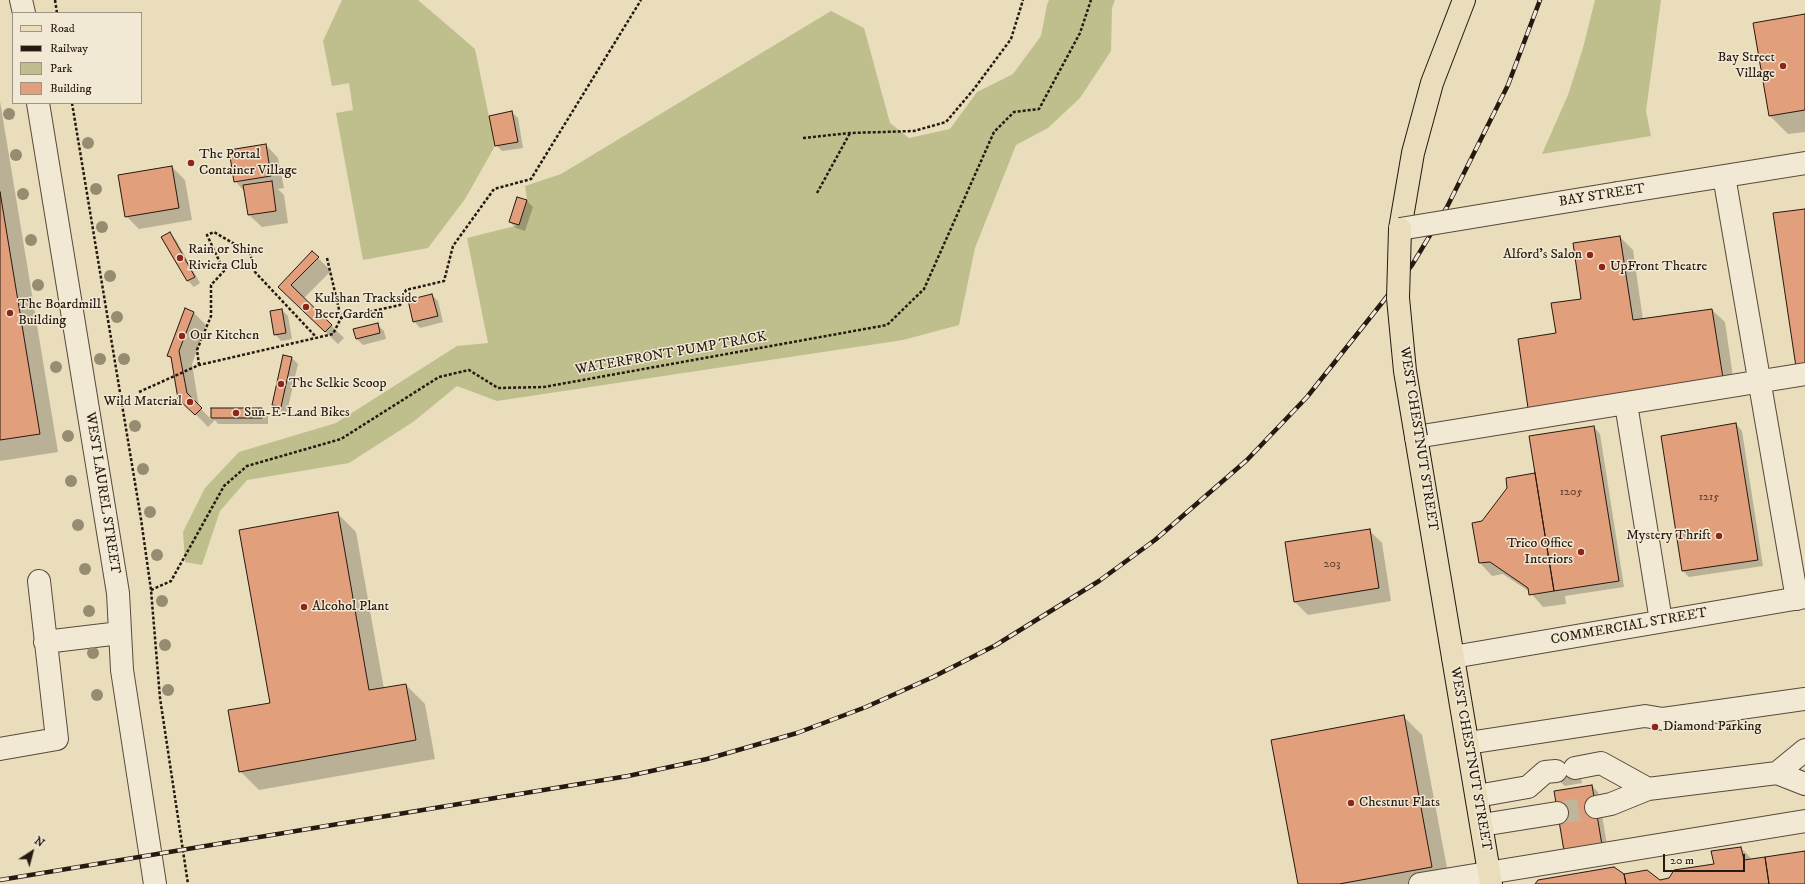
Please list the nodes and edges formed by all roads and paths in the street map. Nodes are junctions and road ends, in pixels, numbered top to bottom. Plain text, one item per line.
1 (22, 0) edge
2 (55, 0) edge
3 (641, 0) edge
4 (1023, 0) edge
5 (1091, 0) edge
6 (1464, 0) edge
7 (24, 12) edge
8 (57, 12) edge
9 (38, 104) edge
10 (72, 104) edge
11 (850, 133) junction
12 (803, 138) dead end
13 (1805, 163) edge
14 (1724, 176) junction
15 (817, 193) dead end
16 (1400, 229) junction
17 (327, 258) dead end
18 (341, 318) junction
19 (317, 338) junction
20 (199, 365) junction
21 (1805, 374) edge
22 (1761, 382) junction
23 (139, 392) dead end
24 (1626, 404) junction
25 (1416, 437) junction
26 (39, 581) dead end
27 (151, 590) junction
28 (1801, 598) edge
29 (1661, 621) junction
30 (120, 633) junction
31 (45, 642) junction
32 (1453, 657) junction
33 (1805, 699) edge
34 (1468, 743) junction
35 (0, 749) edge
36 (1805, 750) edge
37 (1777, 773) junction
38 (1805, 784) edge
39 (1648, 789) junction
40 (1477, 796) junction
41 (1596, 807) tunnel mouth
42 (1558, 813) tunnel mouth
43 (1805, 821) edge
44 (1482, 825) junction
45 (1491, 878) edge
46 (155, 884) edge
47 (188, 884) edge
48 (1420, 884) edge

1 - 7 street
2 - 8 path
3 - 18 path
4 - 11 path
5 - 27 path, WATERFRONT PUMP TRACK
6 - 16 main road, WEST CHESTNUT STREET
9 - 30 street, WEST LAUREL STREET
10 - 27 path
11 - 12 path
11 - 15 path
13 - 14 street, BAY STREET
14 - 16 street, BAY STREET, bridge
14 - 22 street
16 - 25 main road, WEST CHESTNUT STREET, bridge
17 - 18 path
18 - 19 path
19 - 20 path
19 - 20 path
20 - 23 path
21 - 22 street
22 - 24 street
22 - 28 street
24 - 25 street
24 - 29 street
25 - 32 main road, WEST CHESTNUT STREET
26 - 31 street
27 - 47 path
28 - 29 street, COMMERCIAL STREET
29 - 32 street, COMMERCIAL STREET
30 - 31 street
30 - 46 street, WEST LAUREL STREET
31 - 35 street
32 - 34 main road, WEST CHESTNUT STREET
33 - 34 street
34 - 40 main road, WEST CHESTNUT STREET
36 - 37 street
37 - 38 street
37 - 39 street
39 - 40 street
39 - 41 street
40 - 44 main road, WEST CHESTNUT STREET
42 - 44 street
43 - 45 street
44 - 45 main road, WEST CHESTNUT STREET
45 - 48 street

